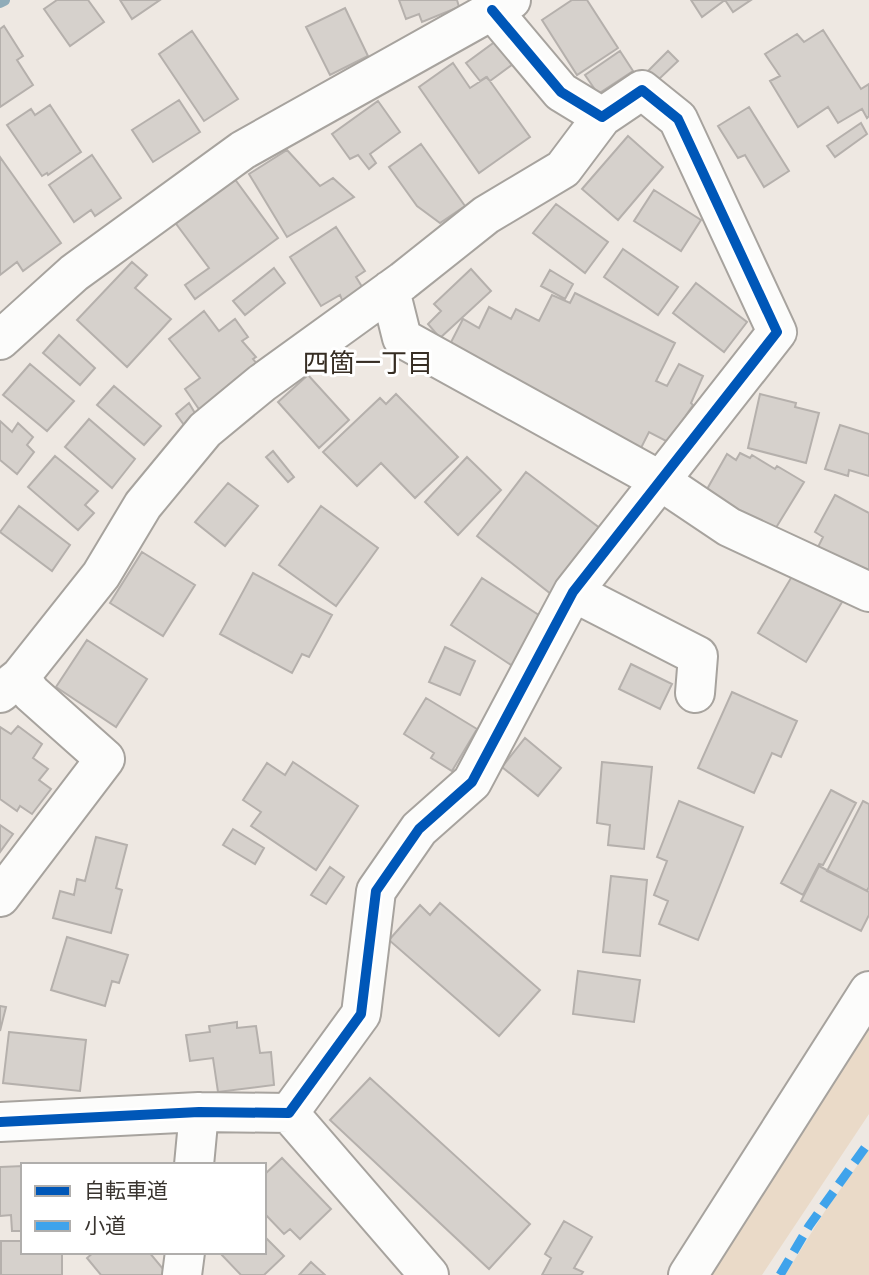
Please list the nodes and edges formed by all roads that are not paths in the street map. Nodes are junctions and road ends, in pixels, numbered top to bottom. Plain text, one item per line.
1 (503, 3) edge
2 (602, 117) junction
3 (390, 290) junction
4 (0, 340) edge
5 (659, 480) junction
6 (573, 592) junction
7 (869, 592) edge
8 (10, 685) edge
9 (695, 693) dead end
10 (0, 897) edge
11 (869, 991) edge
12 (199, 1112) junction
13 (289, 1113) junction
14 (0, 1122) edge
15 (194, 1163) edge
16 (185, 1254) edge
17 (182, 1275) edge
18 (429, 1275) edge
19 (688, 1275) edge

1 - 2 street
1 - 4 street
2 - 3 street
2 - 5 street
3 - 5 street
3 - 8 street
5 - 6 street
5 - 7 street
6 - 9 street
6 - 13 street
8 - 10 street
11 - 19 street
12 - 13 street
12 - 14 street
12 - 15 street
13 - 18 street
16 - 17 street

